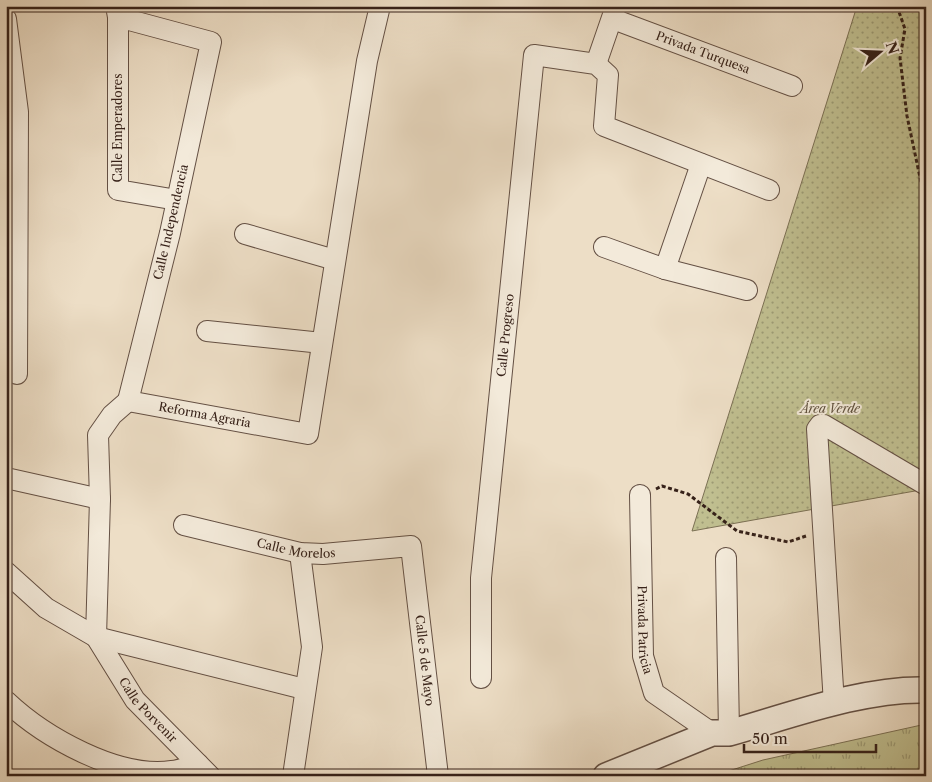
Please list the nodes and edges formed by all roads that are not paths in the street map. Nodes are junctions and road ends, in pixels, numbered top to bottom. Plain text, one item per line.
1 (380, 6) edge
2 (117, 12) edge
3 (614, 13) edge
4 (6, 19) edge
5 (602, 70) junction
6 (792, 86) dead end
7 (701, 164) junction
8 (769, 190) dead end
9 (177, 200) junction
10 (245, 234) dead end
11 (604, 247) dead end
12 (336, 260) junction
13 (665, 268) junction
14 (747, 290) dead end
15 (207, 331) dead end
16 (322, 343) junction
17 (17, 374) dead end
18 (128, 401) junction
19 (6, 478) edge
20 (924, 484) edge
21 (640, 496) road end
22 (100, 499) junction
23 (184, 525) dead end
24 (411, 546) joint
25 (300, 553) junction
26 (726, 558) dead end
27 (6, 572) edge
28 (96, 637) junction
29 (481, 678) dead end
30 (304, 689) junction
31 (926, 690) edge
32 (6, 701) edge
33 (834, 704) junction
34 (720, 733) junction
35 (204, 770) edge
36 (293, 776) edge
37 (438, 776) edge
38 (606, 776) edge

1 - 12 street, Reforma Agraria
2 - 9 street, Calle Emperadores
2 - 9 street, Calle Independencia
3 - 5 street
3 - 6 street, Privada Turquesa
4 - 17 street
5 - 7 street
5 - 29 street, Calle Progreso
7 - 8 street
7 - 13 street
9 - 18 street, Calle Independencia
10 - 12 street
11 - 13 street
12 - 16 street, Reforma Agraria
13 - 14 street
15 - 16 street
16 - 18 street, Reforma Agraria
18 - 22 street
19 - 22 street
20 - 33 street
21 - 34 street, Privada Patricia
22 - 28 street
23 - 25 street, Calle Morelos
24 - 25 street, Calle Morelos
24 - 37 street, Calle 5 de Mayo
25 - 30 street
26 - 34 street
27 - 28 street
28 - 30 street
28 - 35 street, Calle Porvenir
30 - 36 street
31 - 33 street
32 - 35 street
33 - 34 street
34 - 38 street

